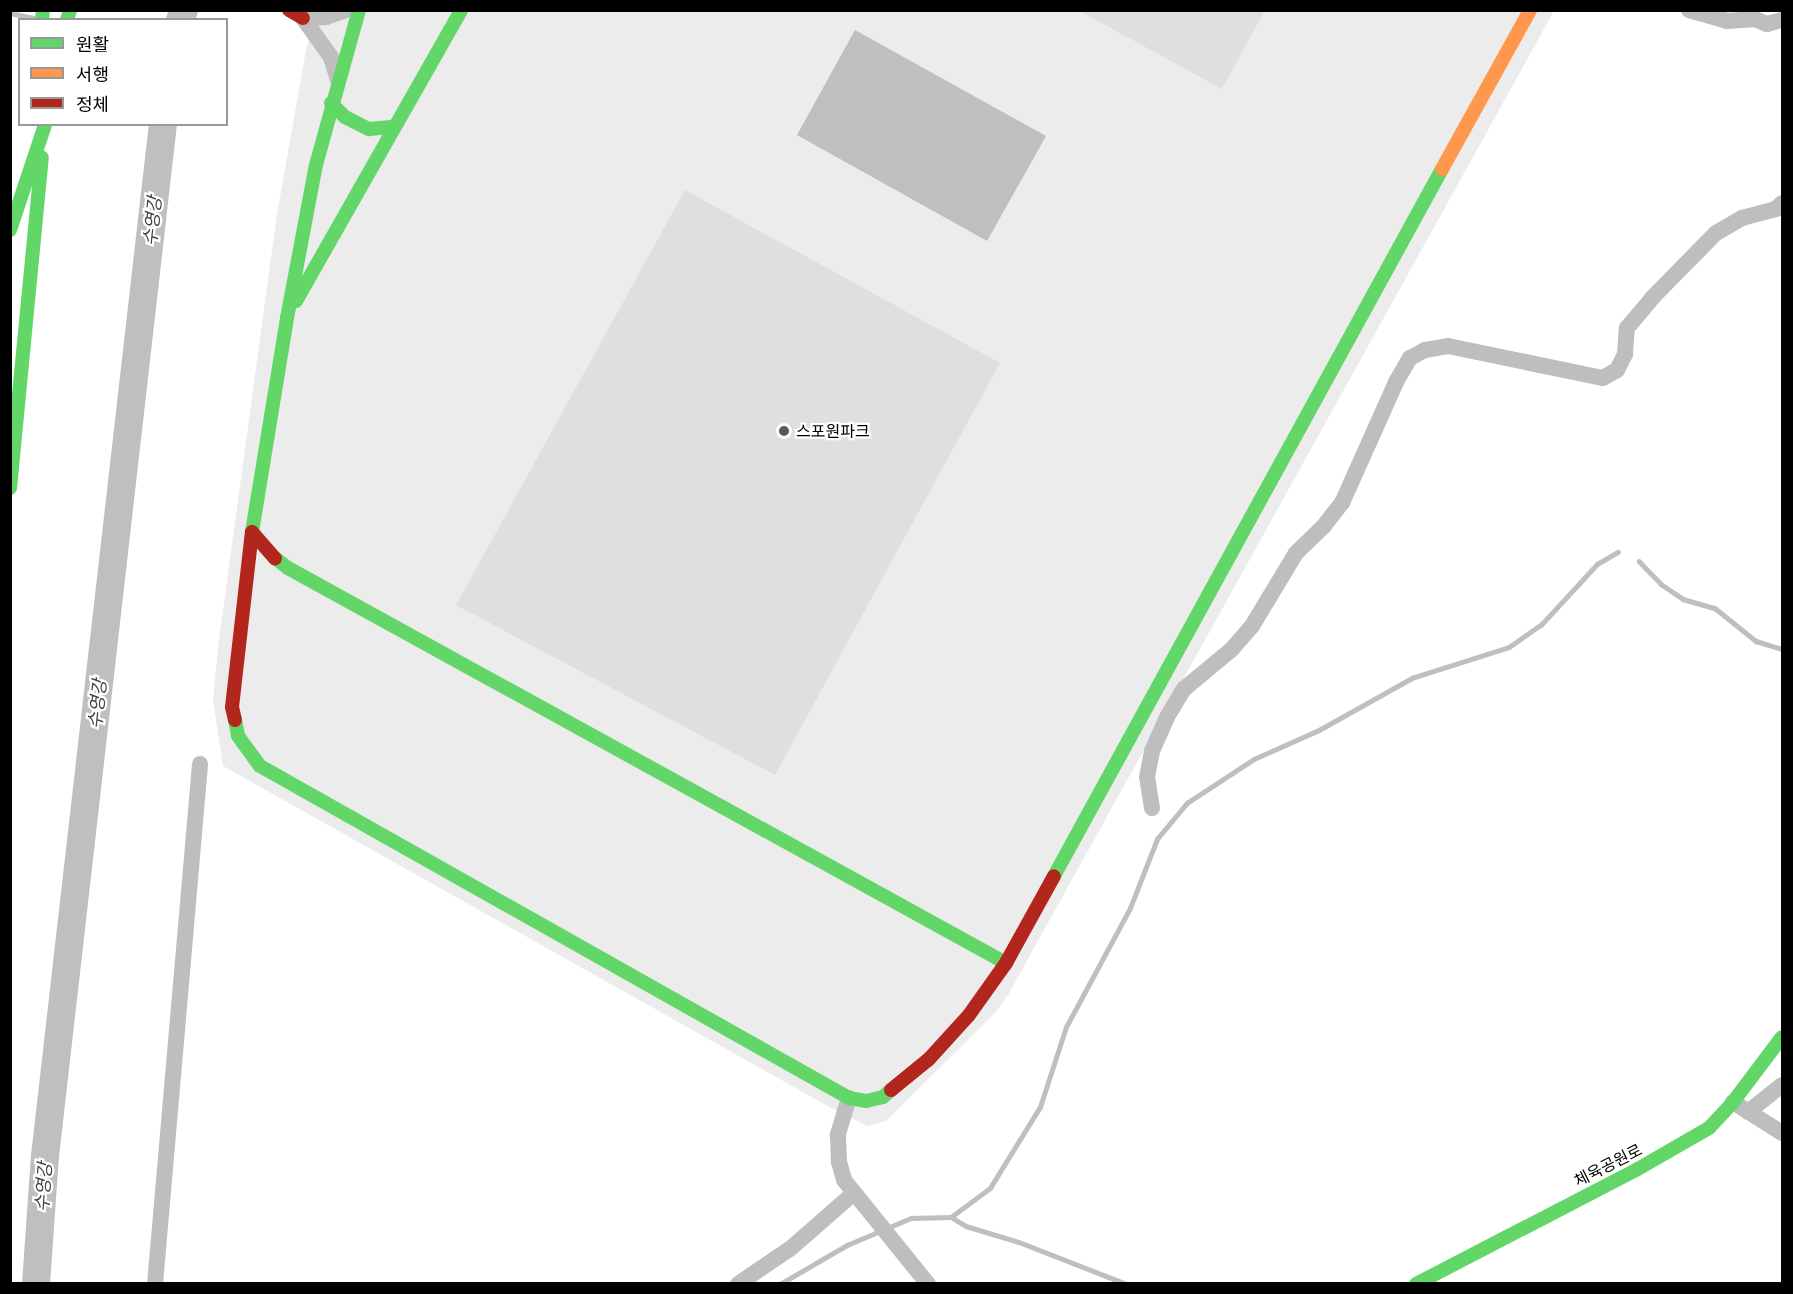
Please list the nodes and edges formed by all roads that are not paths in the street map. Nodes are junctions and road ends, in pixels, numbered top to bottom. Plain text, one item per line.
1 (346, 10) edge
2 (359, 10) edge
3 (461, 10) edge
4 (1530, 10) edge
5 (1689, 10) edge
6 (296, 14) edge
7 (1755, 14) edge
8 (1782, 20) edge
9 (338, 80) junction
10 (332, 103) junction
11 (45, 126) edge
12 (45, 126) edge
13 (394, 127) junction
14 (1782, 203) edge
15 (10, 230) edge
16 (287, 318) junction
17 (10, 488) edge
18 (252, 532) junction
19 (200, 764) dead end
20 (1152, 808) dead end
21 (1006, 963) junction
22 (1782, 1037) edge
23 (1782, 1085) edge
24 (849, 1098) junction
25 (1740, 1107) junction
26 (1782, 1133) edge
27 (856, 1198) junction
28 (154, 1284) edge
29 (738, 1284) edge
30 (928, 1284) edge
31 (1416, 1284) edge

1 - 6 street
2 - 9 main road
3 - 13 main road
4 - 21 main road
5 - 7 street
6 - 9 street
7 - 8 street
9 - 10 main road
10 - 13 main road
10 - 16 main road
11 - 15 main road
12 - 17 main road
13 - 16 main road
14 - 20 street
16 - 18 main road
18 - 21 main road
18 - 24 main road
19 - 28 street
21 - 24 main road
22 - 25 main road, 체육공원로
23 - 25 street
24 - 27 street
25 - 26 street
25 - 31 main road, 체육공원로
27 - 29 street
27 - 30 street

